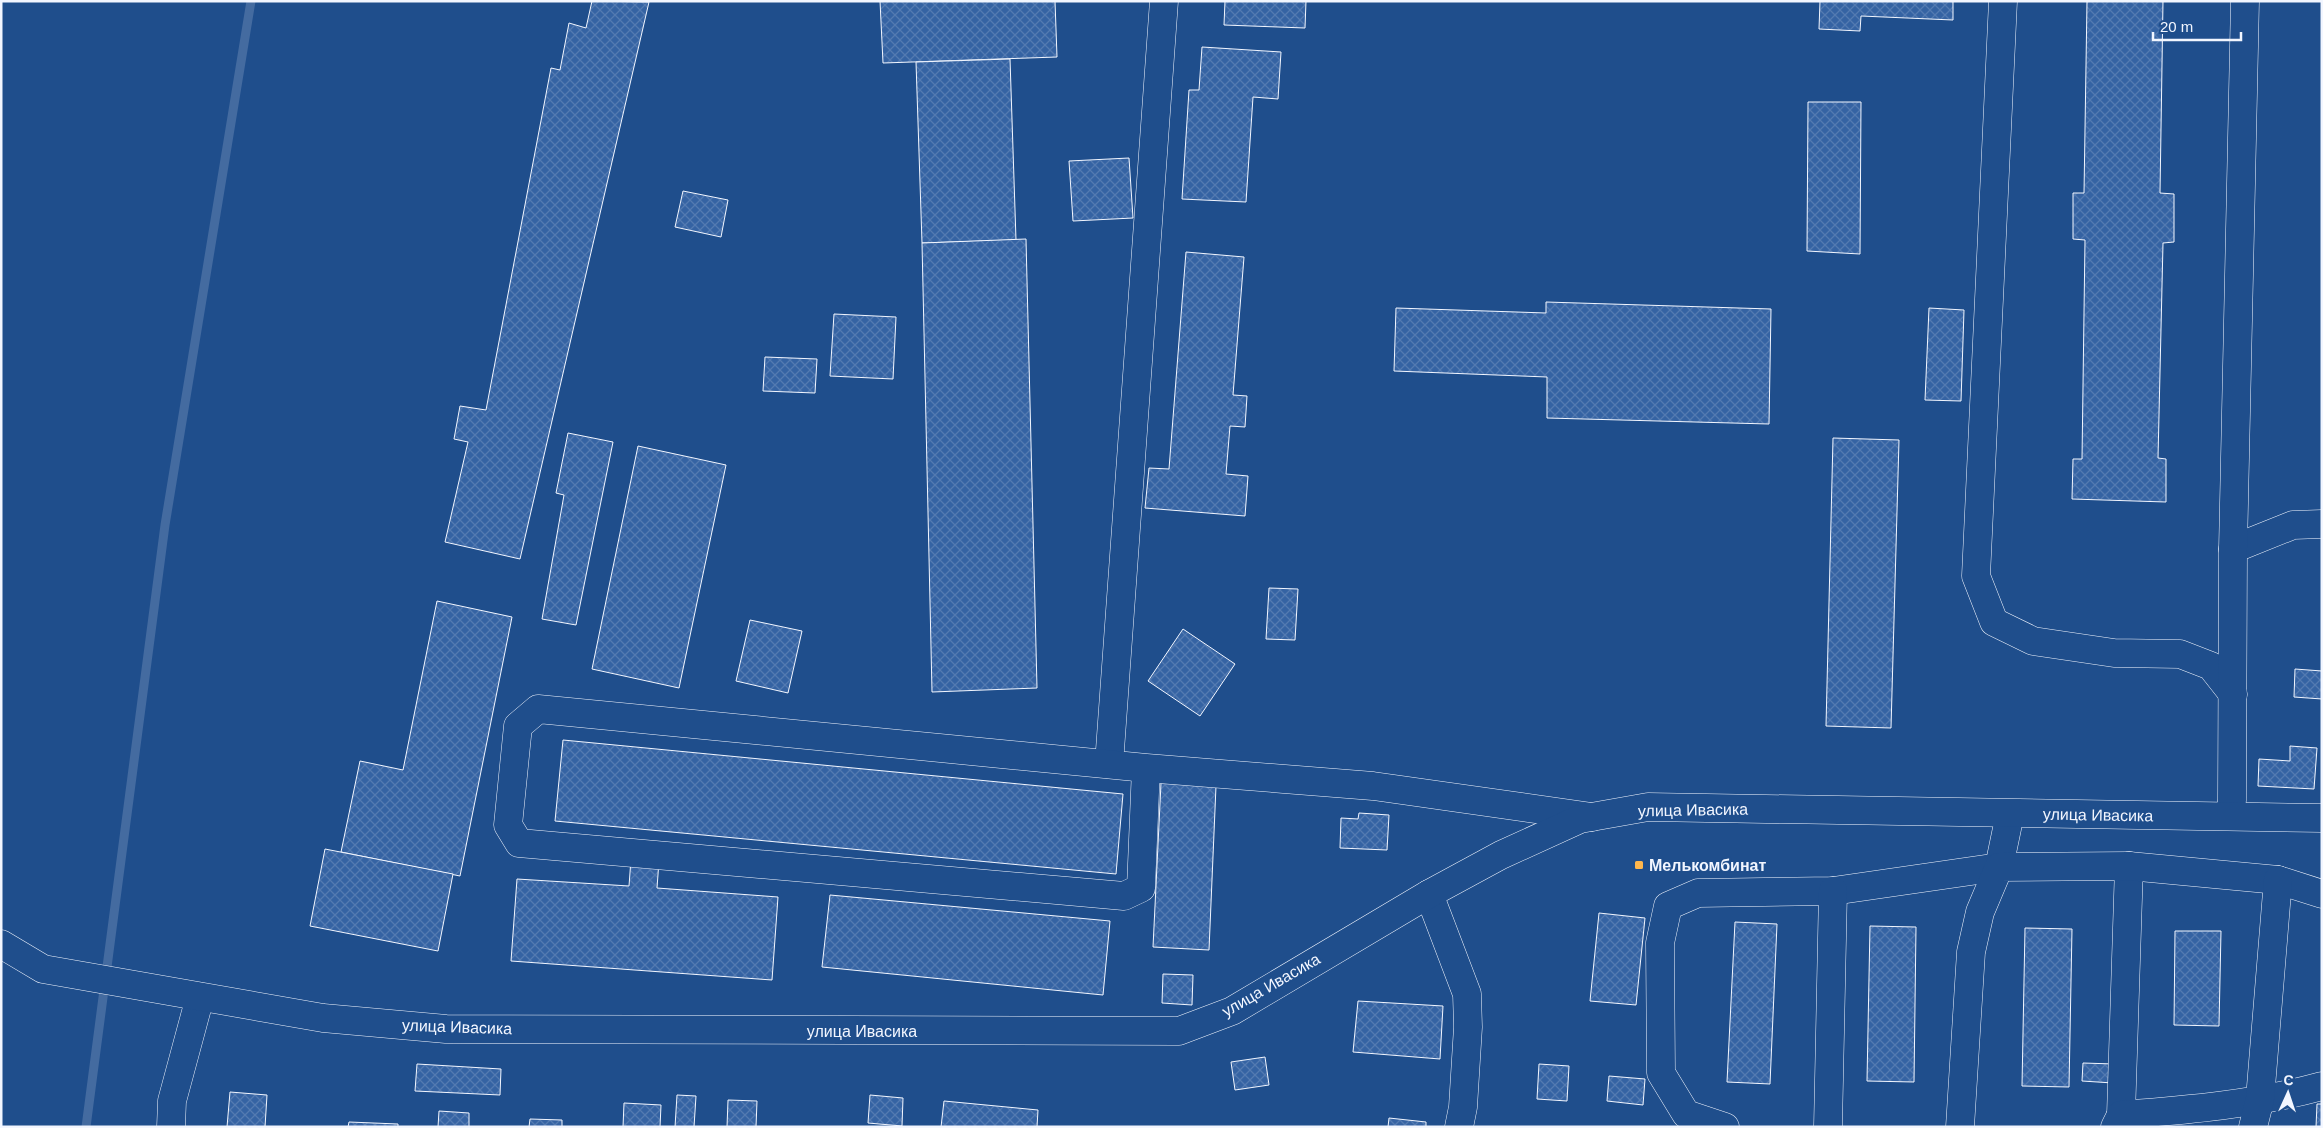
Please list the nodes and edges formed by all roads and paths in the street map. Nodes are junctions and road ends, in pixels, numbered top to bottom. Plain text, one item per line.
1 (1164, 1) edge
2 (2003, 1) edge
3 (2245, 1) edge
4 (2322, 524) edge
5 (2234, 549) junction
6 (2233, 694) junction
7 (1108, 764) junction
8 (1146, 768) junction
9 (2010, 814) junction
10 (2230, 816) junction
11 (1592, 817) junction
12 (2322, 818) edge
13 (2129, 866) junction
14 (2000, 867) junction
15 (2278, 880) junction
16 (1832, 891) junction
17 (1428, 894) junction
18 (2322, 894) edge
19 (1, 944) edge
20 (200, 997) junction
21 (2322, 1086) edge
22 (2260, 1099) junction
23 (2118, 1121) edge
24 (171, 1127) edge
25 (1459, 1127) edge
26 (1725, 1127) edge
27 (1828, 1127) edge
28 (1960, 1127) edge
29 (2253, 1127) edge

1 - 7 main road
2 - 6 main road
3 - 5 main road
4 - 5 main road
5 - 6 main road
6 - 10 main road
7 - 8 main road
7 - 8 main road
8 - 11 main road
9 - 10 main road, улица Ивасика
9 - 11 main road, улица Ивасика
9 - 14 main road
10 - 12 main road, улица Ивасика
11 - 17 main road, улица Ивасика
13 - 14 main road
13 - 15 main road
13 - 23 main road
14 - 16 main road
14 - 28 main road
15 - 18 main road
15 - 22 main road
16 - 26 main road
16 - 27 main road
17 - 20 main road, улица Ивасика
17 - 25 main road
19 - 20 main road, улица Ивасика
20 - 24 main road
21 - 22 main road
22 - 23 main road
22 - 29 main road

